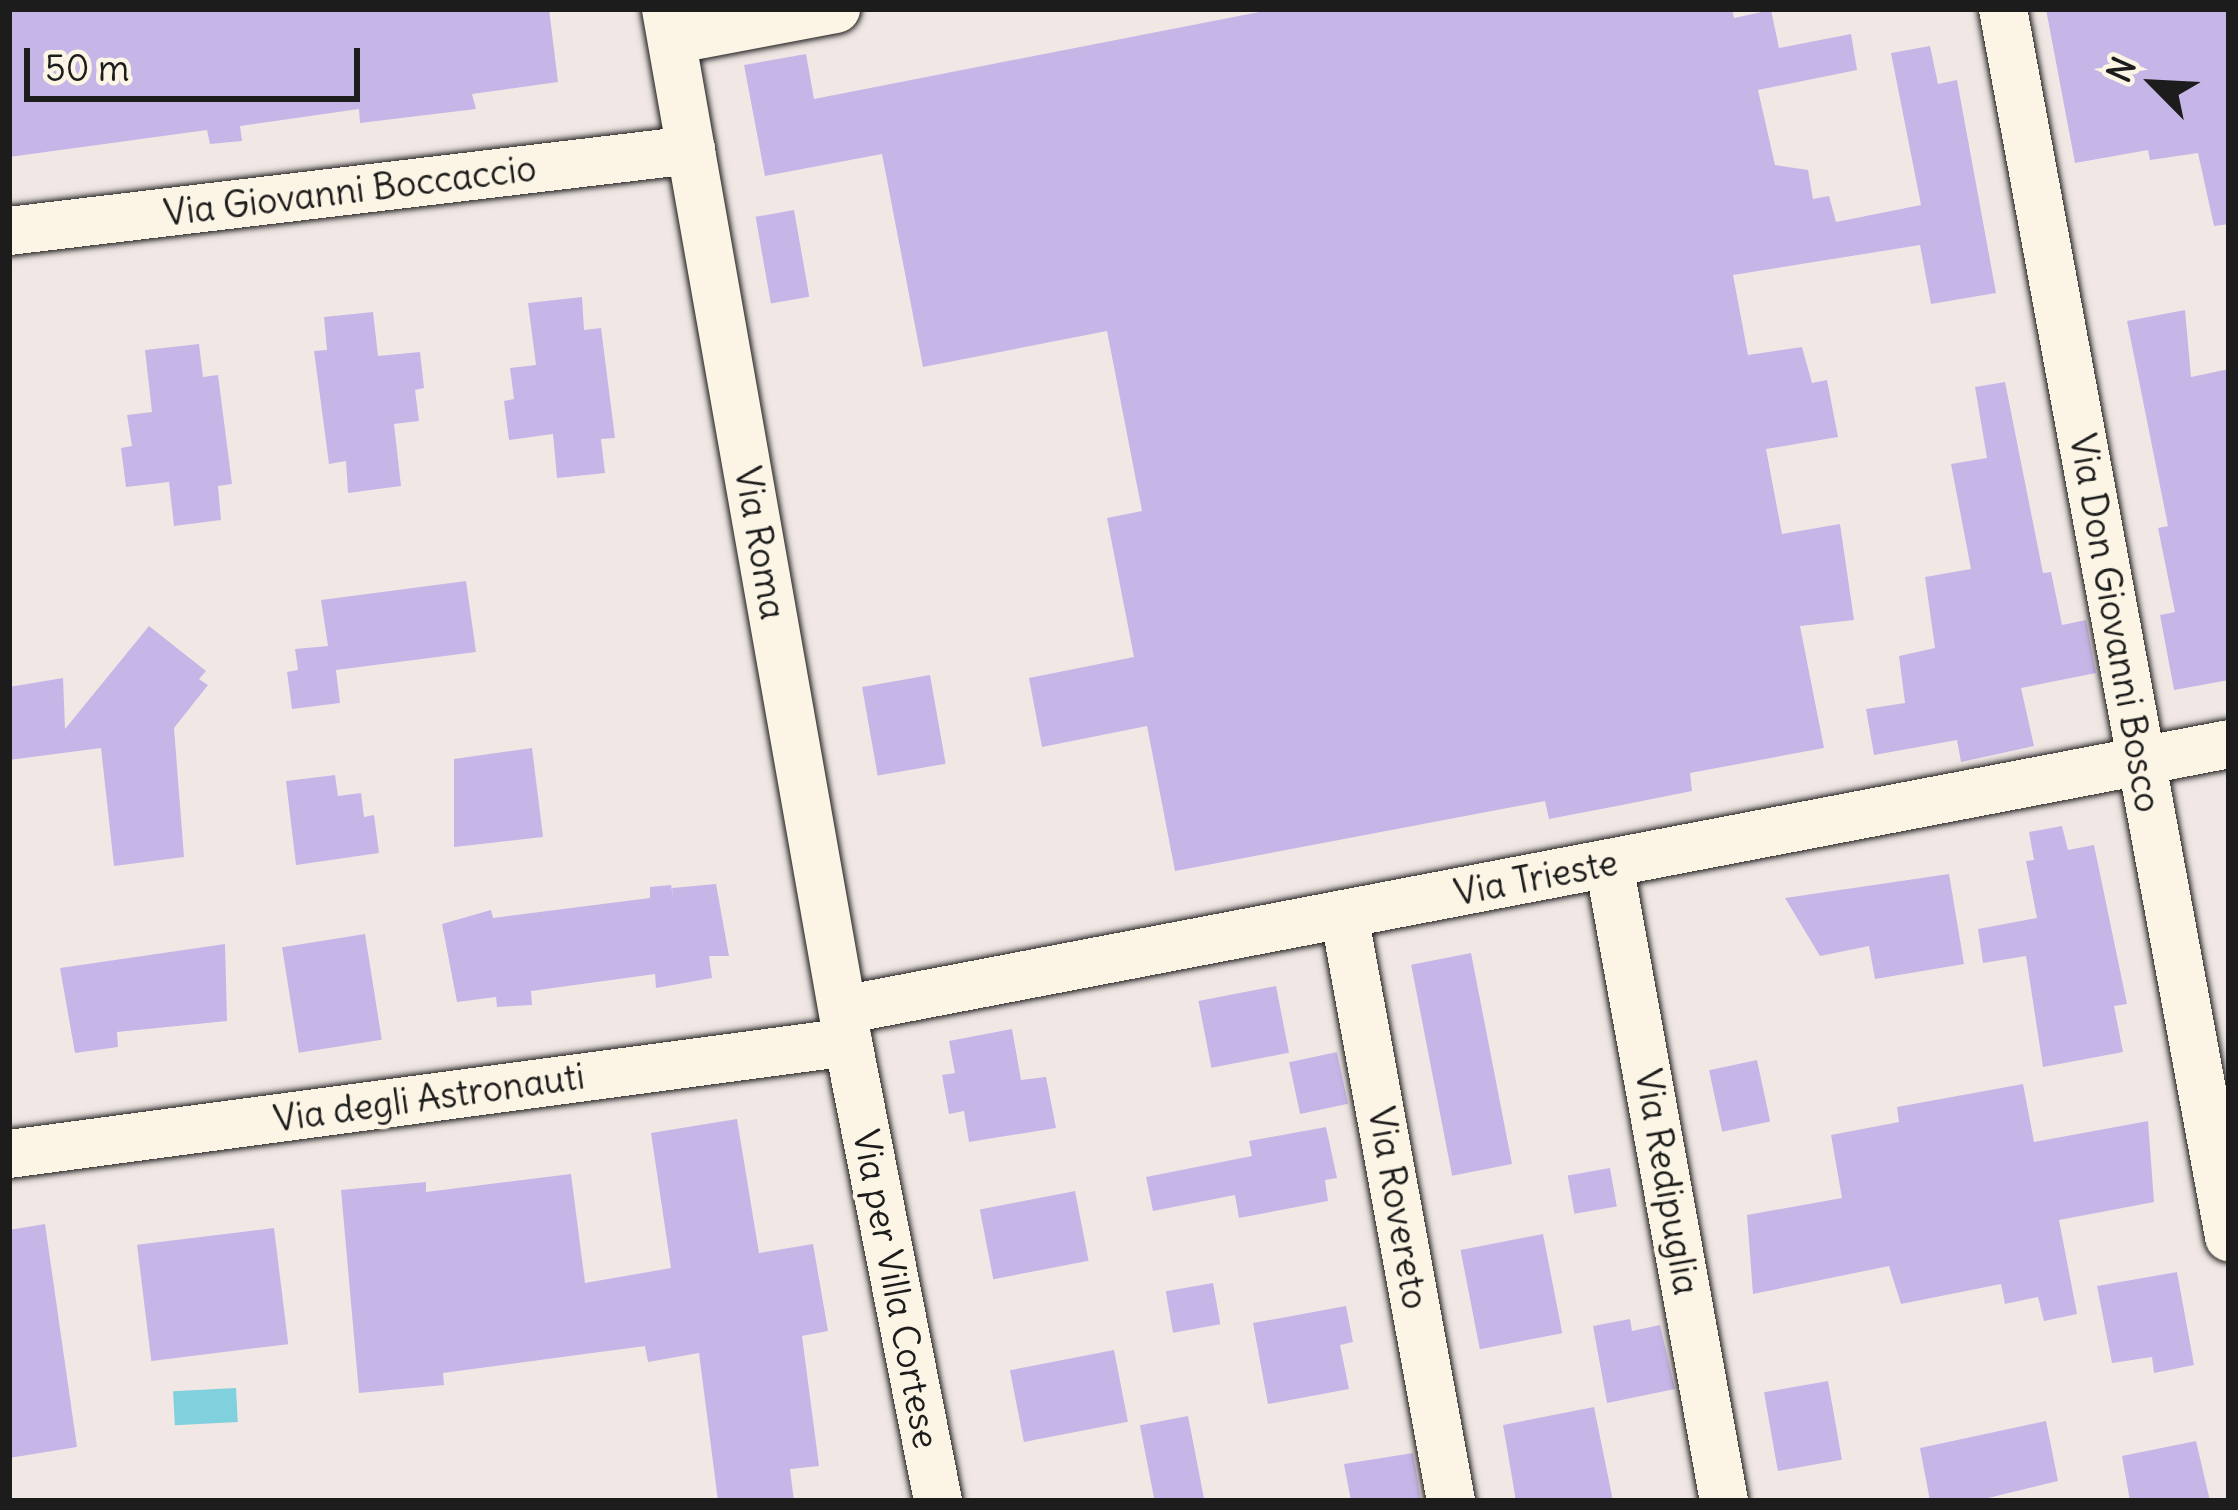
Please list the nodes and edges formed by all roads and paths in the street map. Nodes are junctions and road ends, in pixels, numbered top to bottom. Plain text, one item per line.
1 (836, 9) edge
2 (2002, 9) edge
3 (669, 24) edge
4 (691, 150) junction
5 (9, 232) edge
6 (2229, 744) edge
7 (2140, 761) junction
8 (1609, 864) junction
9 (1344, 914) junction
10 (848, 1043) junction
11 (9, 1154) edge
12 (2229, 1237) edge
13 (938, 1501) edge
14 (1451, 1501) edge
15 (1724, 1501) edge

1 - 3 street
2 - 7 street, Via Don Giovanni Bosco
3 - 4 street, Via Roma
4 - 5 street, Via Giovanni Boccaccio
4 - 10 street, Via Roma
6 - 7 street, Via Trieste
7 - 8 street, Via Trieste
7 - 12 street, Via Don Giovanni Bosco
8 - 9 street, Via Trieste
8 - 15 street, Via Redipuglia
9 - 10 street, Via Trieste
9 - 14 street, Via Rovereto
10 - 11 street, Via degli Astronauti
10 - 13 street, Via per Villa Cortese

